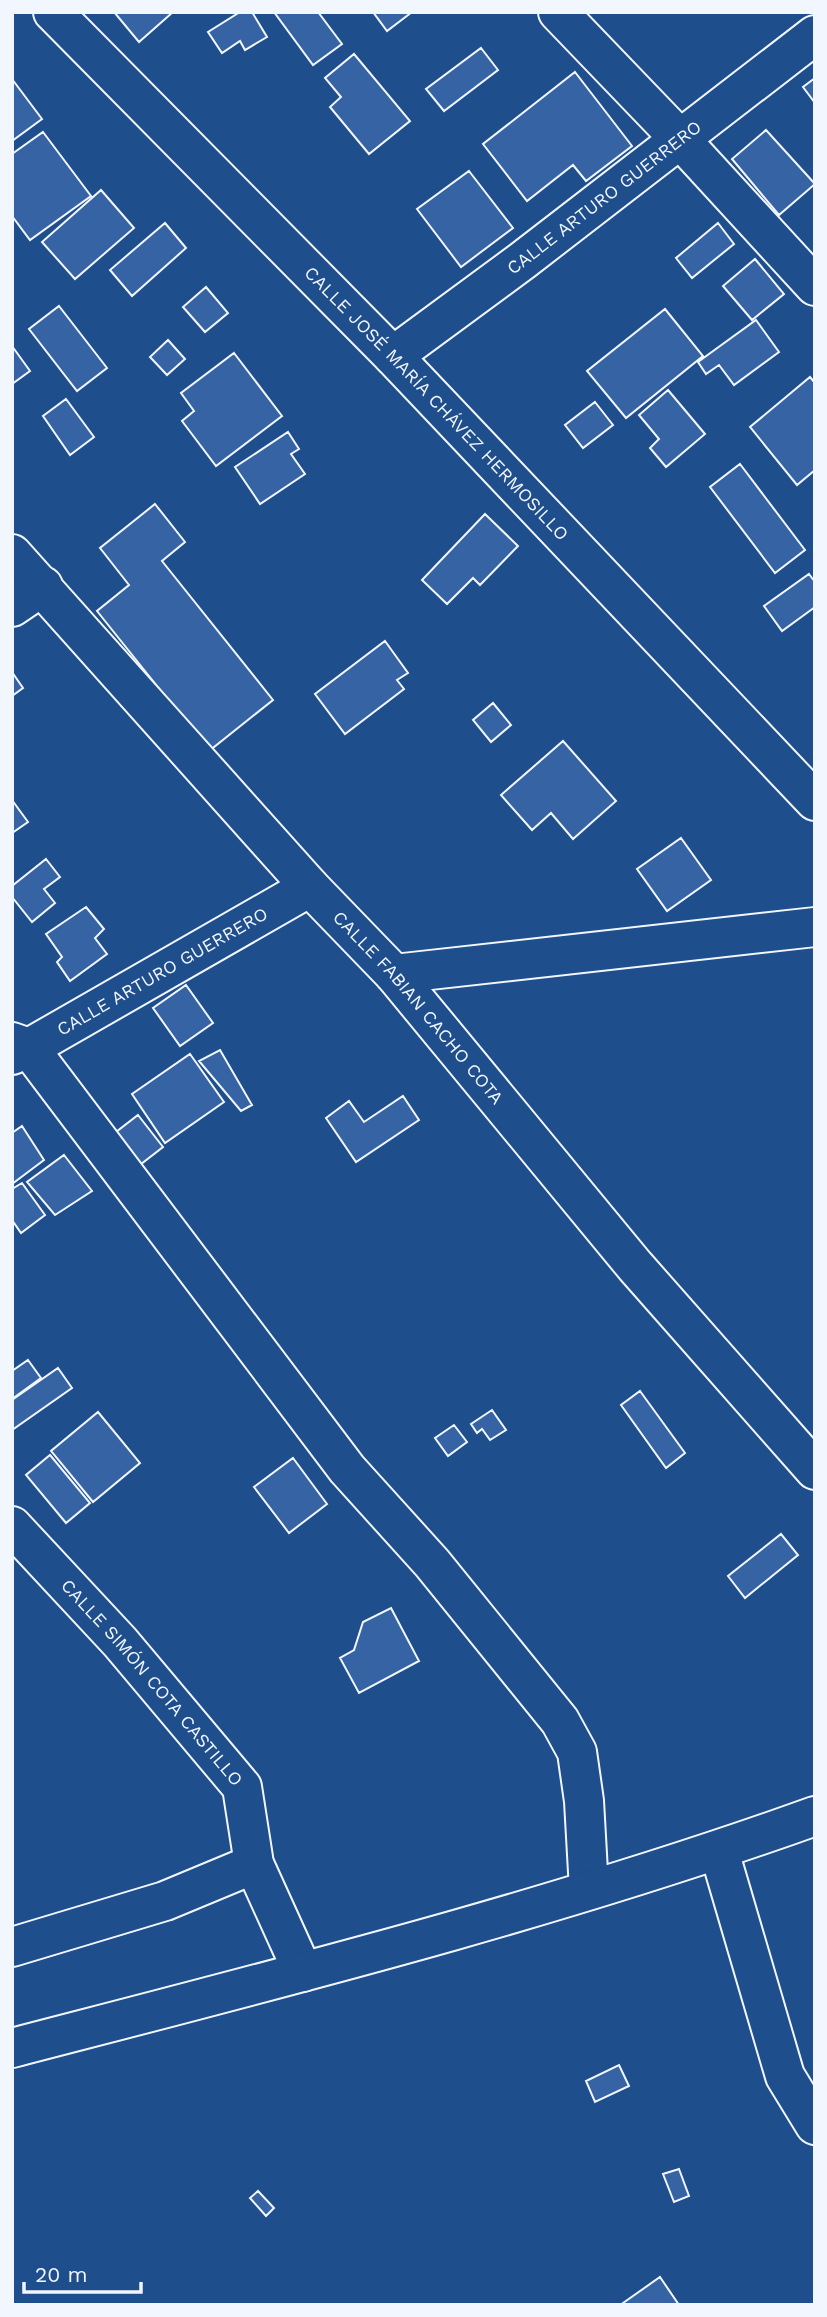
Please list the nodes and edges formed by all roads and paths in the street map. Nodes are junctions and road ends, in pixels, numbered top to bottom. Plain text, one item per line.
1 (53, 12) edge
2 (558, 12) edge
3 (815, 35) edge
4 (680, 139) junction
5 (815, 286) edge
6 (393, 356) junction
7 (12, 554) edge
8 (27, 597) edge
9 (815, 801) edge
10 (310, 887) junction
11 (815, 927) edge
12 (394, 974) junction
13 (18, 1048) edge
14 (815, 1469) edge
15 (12, 1526) edge
16 (815, 1816) edge
17 (719, 1851) junction
18 (254, 1864) junction
19 (589, 1890) junction
20 (12, 1947) edge
21 (303, 1972) junction
22 (12, 2048) edge
23 (815, 2125) edge

1 - 6 street, CALLE JOSÉ MARÍA CHÁVEZ HERMOSILLO
2 - 4 street
3 - 4 street, CALLE ARTURO GUERRERO
4 - 5 street
4 - 6 street, CALLE ARTURO GUERRERO
6 - 9 street, CALLE JOSÉ MARÍA CHÁVEZ HERMOSILLO
7 - 8 street, CALLE FABIAN CACHO COTA
8 - 10 street, CALLE FABIAN CACHO COTA
10 - 12 street, CALLE FABIAN CACHO COTA
10 - 13 street, CALLE ARTURO GUERRERO
11 - 12 street
12 - 14 street, CALLE FABIAN CACHO COTA
13 - 19 street
15 - 18 street, CALLE SIMÓN COTA CASTILLO
16 - 17 street
17 - 19 street
17 - 23 street
18 - 20 street
18 - 21 street, CALLE SIMÓN COTA CASTILLO
19 - 21 street
21 - 22 street

